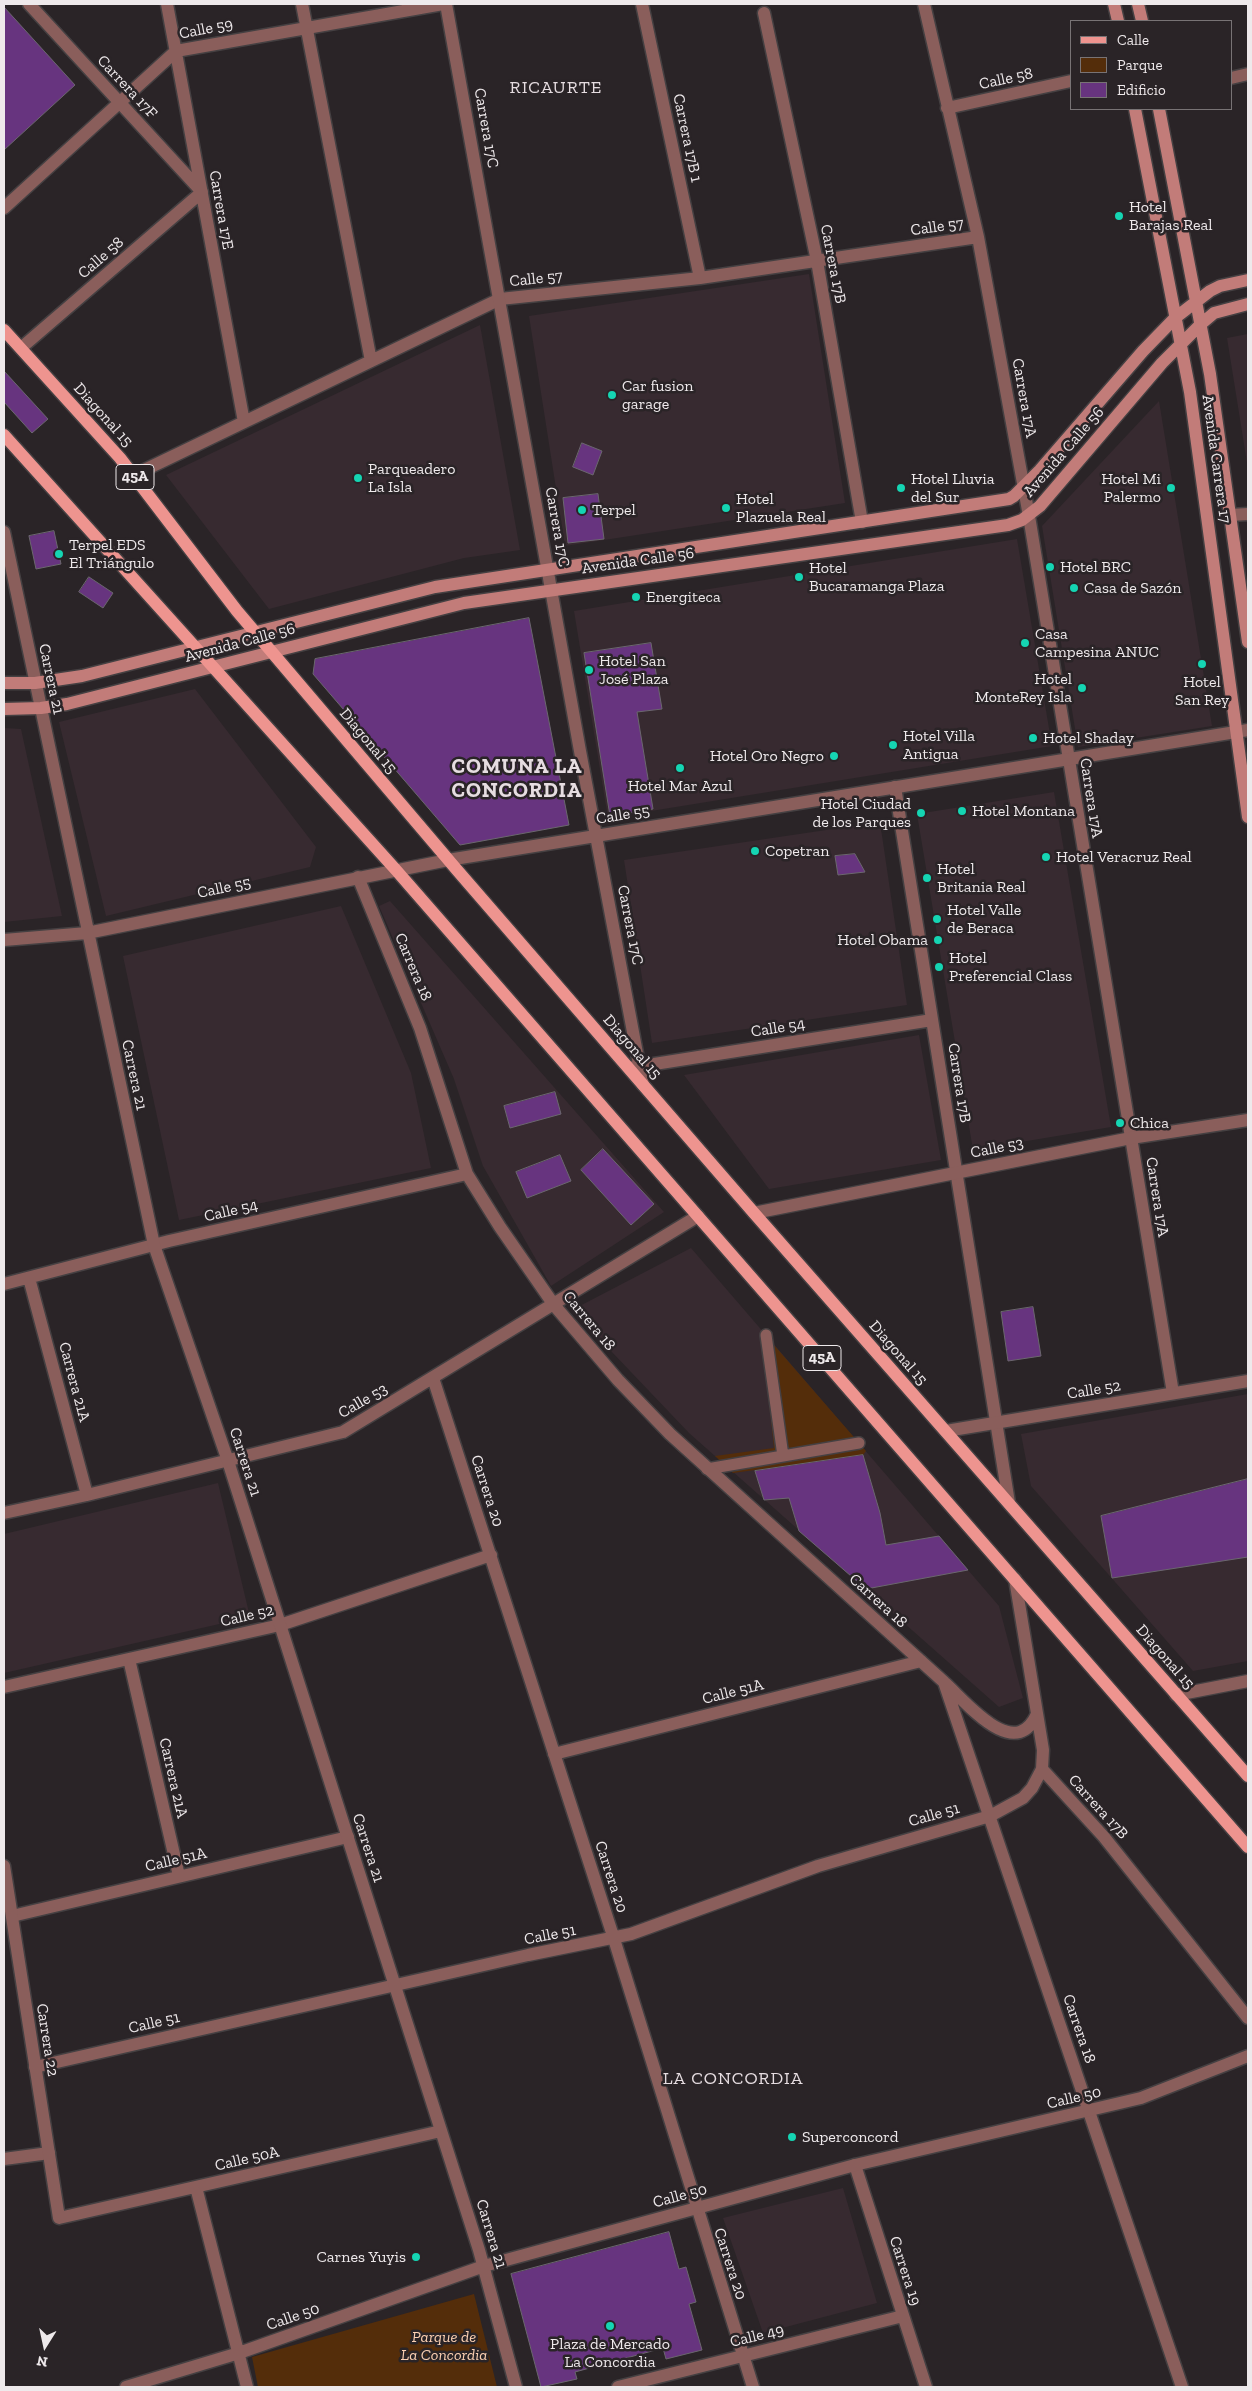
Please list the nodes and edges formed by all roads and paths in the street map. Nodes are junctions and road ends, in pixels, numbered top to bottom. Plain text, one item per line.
1 (29, 4) edge
2 (167, 4) edge
3 (302, 4) edge
4 (444, 4) edge
5 (642, 4) edge
6 (924, 4) edge
7 (1114, 4) edge
8 (1138, 4) edge
9 (764, 13) dead end
10 (1118, 20) edge
11 (1142, 20) edge
12 (306, 28) junction
13 (176, 51) junction
14 (1248, 74) edge
15 (1232, 78) edge
16 (1070, 81) edge
17 (119, 102) junction
18 (948, 108) junction
19 (1135, 110) edge
20 (1159, 110) edge
21 (202, 192) junction
22 (4, 208) edge
23 (978, 238) junction
24 (817, 261) junction
25 (700, 278) junction
26 (1248, 280) edge
27 (500, 299) junction
28 (1197, 301) junction
29 (1248, 304) edge
30 (1176, 318) junction
31 (1201, 324) junction
32 (4, 330) edge
33 (1181, 344) junction
34 (21, 348) junction
35 (370, 361) junction
36 (244, 422) junction
37 (4, 435) edge
38 (134, 475) junction
39 (1024, 487) junction
40 (1248, 514) edge
41 (1230, 515) junction
42 (1029, 516) junction
43 (862, 522) junction
44 (4, 532) edge
45 (548, 570) junction
46 (551, 590) junction
47 (255, 633) junction
48 (1248, 642) edge
49 (196, 647) junction
50 (271, 652) junction
51 (214, 667) junction
52 (4, 683) edge
53 (35, 683) junction
54 (40, 708) junction
55 (4, 709) edge
56 (1243, 730) edge
57 (1068, 759) junction
58 (896, 787) junction
59 (1248, 817) edge
60 (596, 836) junction
61 (448, 860) junction
62 (396, 870) junction
63 (358, 878) junction
64 (87, 933) junction
65 (4, 940) edge
66 (932, 1020) junction
67 (634, 1067) junction
68 (1248, 1120) edge
69 (1131, 1138) junction
70 (956, 1173) junction
71 (467, 1174) junction
72 (754, 1213) junction
73 (698, 1216) junction
74 (154, 1245) junction
75 (29, 1278) junction
76 (4, 1284) edge
77 (554, 1305) junction
78 (766, 1335) dead end
79 (434, 1378) junction
80 (1248, 1381) edge
81 (1172, 1394) junction
82 (996, 1423) junction
83 (946, 1431) junction
84 (859, 1443) dead end
85 (783, 1456) junction
86 (228, 1461) junction
87 (707, 1469) junction
88 (87, 1495) junction
89 (1009, 1503) junction
90 (4, 1513) edge
91 (491, 1555) junction
92 (1015, 1579) junction
93 (280, 1625) junction
94 (129, 1659) junction
95 (920, 1661) junction
96 (944, 1682) junction
97 (1248, 1682) edge
98 (4, 1687) edge
99 (1176, 1695) junction
100 (1037, 1714) junction
101 (554, 1754) junction
102 (1042, 1769) junction
103 (1248, 1776) edge
104 (990, 1816) junction
105 (348, 1836) junction
106 (1248, 1847) edge
107 (4, 1866) edge
108 (179, 1876) junction
109 (12, 1916) junction
110 (614, 1939) junction
111 (395, 1986) junction
112 (1248, 2018) edge
113 (1248, 2056) edge
114 (35, 2067) junction
115 (1090, 2111) junction
116 (442, 2131) junction
117 (49, 2154) junction
118 (4, 2159) edge
119 (854, 2165) junction
120 (196, 2187) junction
121 (696, 2208) junction
122 (59, 2218) joint
123 (484, 2266) junction
124 (903, 2316) junction
125 (239, 2353) junction
126 (742, 2356) junction
127 (126, 2387) edge
128 (247, 2387) edge
129 (516, 2387) edge
130 (618, 2387) edge
131 (752, 2387) edge
132 (926, 2387) edge
133 (1182, 2387) edge

1 - 17 street, Carrera 17F
2 - 13 street, Carrera 17E
3 - 12 street
4 - 12 street, Calle 59
4 - 27 street, Carrera 17C
5 - 25 street, Carrera 17B 1
6 - 18 street, Carrera 17A
7 - 10 main road
8 - 11 main road
9 - 24 street, Carrera 17B
12 - 13 street, Calle 59
12 - 35 street
13 - 17 street, Calle 59
13 - 21 street, Carrera 17E
14 - 15 street
16 - 18 street, Calle 58
17 - 21 street, Carrera 17F
17 - 22 street, Calle 59
18 - 23 street, Carrera 17A
19 - 30 main road, Avenida Carrera 17
20 - 28 main road, Avenida Carrera 17
21 - 34 street, Calle 58
21 - 36 street, Carrera 17E
23 - 24 street, Calle 57
23 - 39 street, Carrera 17A
24 - 25 street, Calle 57
24 - 43 street, Carrera 17B
25 - 27 street, Calle 57
26 - 28 main road, Avenida Calle 56
27 - 35 street, Calle 57
27 - 45 street, Carrera 17C
28 - 30 main road, Avenida Calle 56
28 - 31 main road, Avenida Carrera 17
29 - 31 main road, Avenida Calle 56
30 - 33 main road, Avenida Carrera 17
30 - 39 main road, Avenida Calle 56
31 - 33 main road, Avenida Calle 56
31 - 41 main road, Avenida Carrera 17
32 - 34 main road, Diagonal 15 / 45A
33 - 42 main road, Avenida Calle 56
33 - 56 main road, Avenida Carrera 17
34 - 38 main road, Diagonal 15 / 45A
35 - 36 street, Calle 57
36 - 38 street, Calle 57
37 - 49 main road, 45A
38 - 47 main road, Diagonal 15 / 45A
39 - 42 street, Carrera 17A
39 - 43 main road, Avenida Calle 56
40 - 41 street
41 - 48 main road, Avenida Carrera 17
42 - 46 main road, Avenida Calle 56
42 - 57 street, Carrera 17A
43 - 45 main road, Avenida Calle 56
44 - 53 street, Carrera 21
45 - 46 street, Carrera 17C
45 - 47 main road, Avenida Calle 56
46 - 50 main road, Avenida Calle 56
46 - 60 street, Carrera 17C
47 - 49 main road, Avenida Calle 56
47 - 50 main road, Diagonal 15 / 45A
49 - 51 main road, 45A
49 - 53 main road, Avenida Calle 56
50 - 51 main road, Avenida Calle 56
50 - 61 main road, Diagonal 15 / 45A
51 - 54 main road, Avenida Calle 56
51 - 62 main road, 45A
52 - 53 main road, Avenida Calle 56
53 - 54 street, Carrera 21
54 - 55 main road, Avenida Calle 56
54 - 64 street, Carrera 21
56 - 57 street, Calle 55
56 - 59 main road, Avenida Carrera 17
57 - 58 street, Calle 55
57 - 69 street, Carrera 17A
58 - 60 street, Calle 55
58 - 66 street, Carrera 17B
60 - 61 street, Calle 55
60 - 67 street, Carrera 17C
61 - 62 street, Calle 55
61 - 67 main road, Diagonal 15 / 45A
62 - 63 street, Calle 55
62 - 73 main road, 45A
63 - 64 street, Calle 55
63 - 71 street, Carrera 18
64 - 65 street, Calle 55
64 - 74 street, Carrera 21
66 - 67 street, Calle 54
66 - 70 street, Carrera 17B
67 - 72 main road, Diagonal 15 / 45A
68 - 69 street, Calle 53
69 - 70 street, Calle 53
69 - 81 street, Carrera 17A
70 - 72 street, Calle 53
70 - 82 street, Carrera 17B
71 - 74 street, Calle 54
71 - 77 street, Carrera 18
72 - 83 main road, Diagonal 15 / 45A
73 - 77 street, Calle 53
73 - 92 main road, 45A
74 - 75 street, Calle 54
74 - 86 street, Carrera 21
75 - 76 street, Calle 54
75 - 88 street, Carrera 21A
77 - 79 street, Calle 53
77 - 87 street, Carrera 18
78 - 85 street
79 - 86 street, Calle 53
79 - 91 street, Carrera 20
80 - 81 street, Calle 52
81 - 82 street, Calle 52
82 - 83 street, Calle 52
82 - 89 street, Carrera 17B
83 - 89 main road, Diagonal 15 / 45A
84 - 85 street
85 - 87 street
86 - 88 street, Calle 53
86 - 93 street, Carrera 21
87 - 95 street, Carrera 18
88 - 90 street, Calle 53
89 - 99 main road, Diagonal 15 / 45A
91 - 93 street, Calle 52
91 - 101 street, Carrera 20
92 - 100 street
92 - 106 main road, 45A
93 - 94 street, Calle 52
93 - 105 street, Carrera 21
94 - 98 street, Calle 52
94 - 108 street, Carrera 21A
95 - 96 street, Carrera 18
95 - 101 street, Calle 51A
96 - 100 street, Carrera 18
96 - 104 street, Carrera 18
97 - 99 street
99 - 103 main road, Diagonal 15 / 45A
100 - 102 street
101 - 110 street, Carrera 20
102 - 104 street, Calle 51
102 - 112 street, Carrera 17B
104 - 110 street, Calle 51
104 - 115 street, Carrera 18
105 - 108 street, Calle 51A
105 - 111 street, Carrera 21
107 - 109 street, Carrera 22
108 - 109 street, Calle 51A
109 - 114 street, Carrera 22
110 - 111 street, Calle 51
110 - 121 street, Carrera 20
111 - 114 street, Calle 51
111 - 116 street, Carrera 21
113 - 115 street, Calle 50
114 - 117 street, Carrera 22
115 - 119 street, Calle 50
115 - 133 street, Carrera 18
116 - 120 street, Calle 50A
116 - 123 street, Carrera 21
117 - 118 street
117 - 122 street, Carrera 22
119 - 121 street, Calle 50
119 - 124 street, Carrera 19
120 - 122 street, Calle 50A
120 - 125 street
121 - 123 street, Calle 50
121 - 126 street, Carrera 20
123 - 125 street, Calle 50
123 - 129 street, Carrera 21
124 - 126 street, Calle 49
124 - 132 street, Carrera 19
125 - 127 street, Calle 50
125 - 128 street
126 - 130 street, Calle 49
126 - 131 street, Carrera 20

